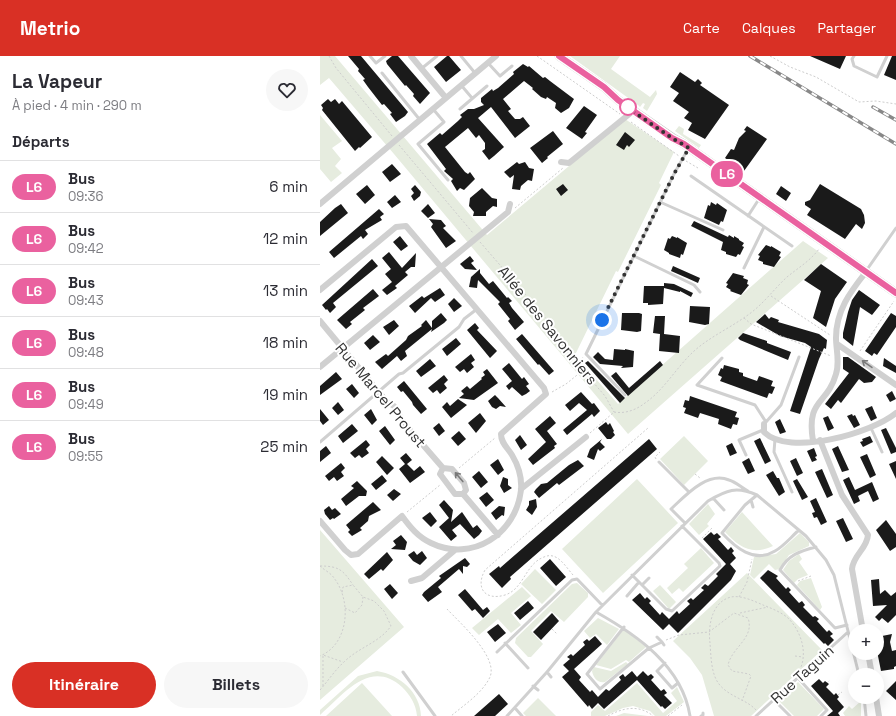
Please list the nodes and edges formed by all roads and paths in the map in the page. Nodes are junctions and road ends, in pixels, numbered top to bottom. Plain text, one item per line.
1 (329, 56) edge
2 (370, 56) edge
3 (385, 56) edge
4 (411, 56) edge
5 (437, 56) edge
6 (461, 56) edge
7 (496, 56) edge
8 (537, 56) edge
9 (559, 56) edge
10 (770, 56) edge
11 (854, 56) edge
12 (887, 56) edge
13 (488, 62) junction
14 (512, 66) dead end
15 (422, 69) junction
16 (382, 73) dead end
17 (475, 73) junction
18 (461, 85) junction
19 (487, 86) dead end
20 (446, 98) junction
21 (472, 98) junction
22 (896, 104) edge
23 (433, 109) junction
24 (460, 109) dead end
25 (633, 111) junction
26 (624, 118) junction
27 (420, 120) junction
28 (396, 140) junction
29 (689, 148) junction
30 (683, 158) junction
31 (561, 162) dead end
32 (569, 164) junction
33 (698, 168) dead end
34 (691, 176) dead end
35 (448, 180) dead end
36 (760, 197) junction
37 (660, 202) junction
38 (320, 204) edge
39 (510, 204) dead end
40 (508, 212) junction
41 (748, 216) junction
42 (764, 227) junction
43 (896, 228) edge
44 (723, 230) dead end
45 (473, 234) dead end
46 (479, 240) dead end
47 (824, 243) junction
48 (792, 246) dead end
49 (634, 256) junction
50 (442, 266) junction
51 (744, 268) dead end
52 (866, 272) junction
53 (320, 290) edge
54 (700, 292) dead end
55 (770, 295) junction
56 (895, 297) edge
57 (477, 309) junction
58 (744, 318) junction
59 (320, 321) edge
60 (836, 337) junction
61 (836, 344) junction
62 (343, 348) junction
63 (586, 354) junction
64 (856, 356) junction
65 (799, 357) dead end
66 (722, 358) dead end
67 (838, 358) junction
68 (578, 364) junction
69 (320, 367) edge
70 (583, 370) junction
71 (896, 385) edge
72 (378, 391) junction
73 (546, 394) junction
74 (625, 395) dead end
75 (614, 412) junction
76 (896, 413) edge
77 (764, 425) junction
78 (648, 428) dead end
79 (871, 428) junction
80 (586, 437) joint
81 (775, 439) junction
82 (817, 440) junction
83 (320, 442) edge
84 (660, 452) dead end
85 (882, 452) dead end
86 (746, 455) dead end
87 (655, 457) dead end
88 (659, 462) dead end
89 (442, 468) junction
90 (695, 474) dead end
91 (704, 483) junction
92 (521, 490) junction
93 (689, 492) junction
94 (748, 492) junction
95 (792, 492) dead end
96 (463, 494) junction
97 (757, 495) junction
98 (713, 498) junction
99 (751, 500) junction
100 (753, 507) dead end
101 (724, 510) dead end
102 (320, 521) edge
103 (684, 525) junction
104 (713, 528) dead end
105 (799, 530) junction
106 (498, 534) junction
107 (692, 536) junction
108 (688, 539) dead end
109 (782, 539) dead end
110 (698, 542) junction
111 (785, 542) junction
112 (816, 547) junction
113 (454, 550) junction
114 (753, 555) junction
115 (320, 566) edge
116 (632, 575) junction
117 (811, 576) dead end
118 (649, 578) dead end
119 (577, 580) junction
120 (411, 581) dead end
121 (641, 584) junction
122 (353, 585) junction
123 (794, 585) junction
124 (342, 593) junction
125 (627, 596) dead end
126 (362, 597) junction
127 (739, 597) junction
128 (602, 605) junction
129 (345, 607) junction
130 (769, 607) junction
131 (447, 609) dead end
132 (596, 612) junction
133 (740, 613) junction
134 (863, 624) edge
135 (847, 625) junction
136 (624, 627) junction
137 (552, 629) dead end
138 (709, 632) junction
139 (848, 632) joint
140 (557, 634) dead end
141 (657, 637) dead end
142 (505, 643) junction
143 (663, 643) junction
144 (649, 648) junction
145 (497, 652) dead end
146 (323, 655) junction
147 (320, 656) edge
148 (795, 656) dead end
149 (804, 658) junction
150 (344, 662) junction
151 (665, 663) junction
152 (528, 668) dead end
153 (403, 672) dead end
154 (547, 672) junction
155 (551, 677) dead end
156 (798, 678) junction
157 (830, 680) dead end
158 (678, 683) junction
159 (827, 683) dead end
160 (533, 686) junction
161 (323, 687) junction
162 (320, 690) edge
163 (538, 690) dead end
164 (842, 692) dead end
165 (838, 695) dead end
166 (774, 700) junction
167 (687, 701) junction
168 (742, 701) junction
169 (864, 704) edge
170 (877, 704) edge
171 (515, 708) junction
172 (759, 713) junction
173 (435, 716) edge
174 (451, 716) edge
175 (507, 716) edge
176 (522, 716) edge
177 (608, 716) edge
178 (653, 716) edge
179 (668, 716) edge
180 (690, 716) edge
181 (756, 716) edge
182 (790, 716) edge
183 (820, 716) edge
184 (866, 716) edge
185 (879, 716) edge

1 - 28 path
2 - 3 lane
4 - 15 street
5 - 15 lane
6 - 17 lane
7 - 13 street
8 - 26 path
9 - 25 street
10 - 22 path
11 - 12 lane
13 - 14 lane
13 - 17 street
15 - 20 street
16 - 27 lane
17 - 18 street
18 - 20 street
18 - 21 lane
19 - 21 lane
20 - 23 street
21 - 24 lane
23 - 27 street
23 - 35 lane
25 - 26 street
25 - 29 street
26 - 30 path
26 - 32 street
27 - 28 street
28 - 38 street
28 - 45 path
29 - 30 lane
29 - 36 street
30 - 33 path
30 - 37 lane
31 - 32 street
32 - 40 path
34 - 41 lane
36 - 41 lane
36 - 47 street
37 - 44 lane
37 - 49 lane
39 - 40 street
40 - 50 street
41 - 42 lane
42 - 48 lane
42 - 51 lane
43 - 52 lane
46 - 68 path, Allée des Savonniers
47 - 52 street
47 - 55 path
49 - 54 lane
49 - 63 lane
50 - 53 street
50 - 57 street
50 - 62 street
52 - 56 street
52 - 60 street
55 - 58 path
55 - 60 path
56 - 64 path
57 - 72 lane
57 - 73 street
58 - 67 path
58 - 75 path
59 - 62 street, Rue Marcel Proust
60 - 61 street
61 - 64 street
61 - 67 street
62 - 69 street
62 - 72 street, Rue Marcel Proust
63 - 68 path
63 - 74 lane
71 -> 64 street
65 - 77 lane
66 - 77 lane
67 - 82 street
68 - 70 path, Allée des Savonniers
70 - 73 path
70 - 75 path, Allée des Savonniers
72 - 83 lane
72 - 89 street, Rue Marcel Proust
73 - 92 street
75 - 80 path
76 - 79 street
77 - 81 street
77 - 86 lane
78 - 119 path
79 - 82 street
79 - 85 lane
80 - 92 street
81 - 82 street
81 - 95 lane
82 - 134 street
84 - 87 path
88 - 93 lane
89 - 96 street, Rue Marcel Proust
96 -> 89 street, Rue Marcel Proust
90 - 91 path
91 - 93 lane
91 - 94 lane
92 - 106 street
93 - 103 lane
94 - 97 lane
94 - 98 lane
96 - 106 street, Rue Marcel Proust
97 - 99 lane
97 - 105 lane
98 - 101 lane
98 - 103 lane
99 - 100 lane
99 - 114 lane
102 - 113 street
103 - 107 lane
103 - 116 lane
104 - 110 path
105 - 111 lane
105 - 112 lane
106 - 113 street
107 - 108 lane
107 - 110 lane
109 - 111 lane
110 - 121 lane
111 - 114 lane
112 - 123 lane
112 - 135 lane
113 - 120 street
114 - 127 path
115 - 122 path
115 - 124 path
116 - 121 lane
116 - 128 lane
117 - 123 path
118 - 121 lane
119 - 128 lane
119 - 142 lane
121 - 125 lane
122 - 124 path
122 - 126 path
123 - 135 lane
124 - 129 path
126 - 129 path
126 - 150 path
127 - 130 path
127 - 138 path
128 - 132 lane
129 - 146 path
130 - 133 path
130 - 149 path
131 - 174 path
132 - 136 lane
132 - 154 lane
133 - 138 path
133 - 168 path
135 - 139 lane
136 - 144 lane
136 - 144 lane
137 - 140 path
138 - 143 path
138 - 168 path
139 - 156 lane, Rue Taguin
141 - 143 lane
142 - 145 lane
142 - 152 lane
143 - 144 lane
144 - 151 lane
146 - 147 path
146 - 150 path
146 - 161 path
148 - 149 path
149 - 156 path
150 - 161 path
151 - 158 lane
151 - 158 lane
153 - 173 lane
154 - 155 lane
154 - 160 lane
156 - 166 lane, Rue Taguin
156 - 183 lane
157 - 159 path
158 - 167 lane
160 - 163 lane
160 - 171 lane
161 - 162 path
164 - 165 path
166 - 172 lane, Rue Taguin
166 - 182 lane
167 - 179 path
167 - 180 lane
168 - 172 path
169 - 184 lane
170 - 185 street
171 - 175 lane
171 - 176 lane
172 - 181 lane, Rue Taguin
177 - 178 path

